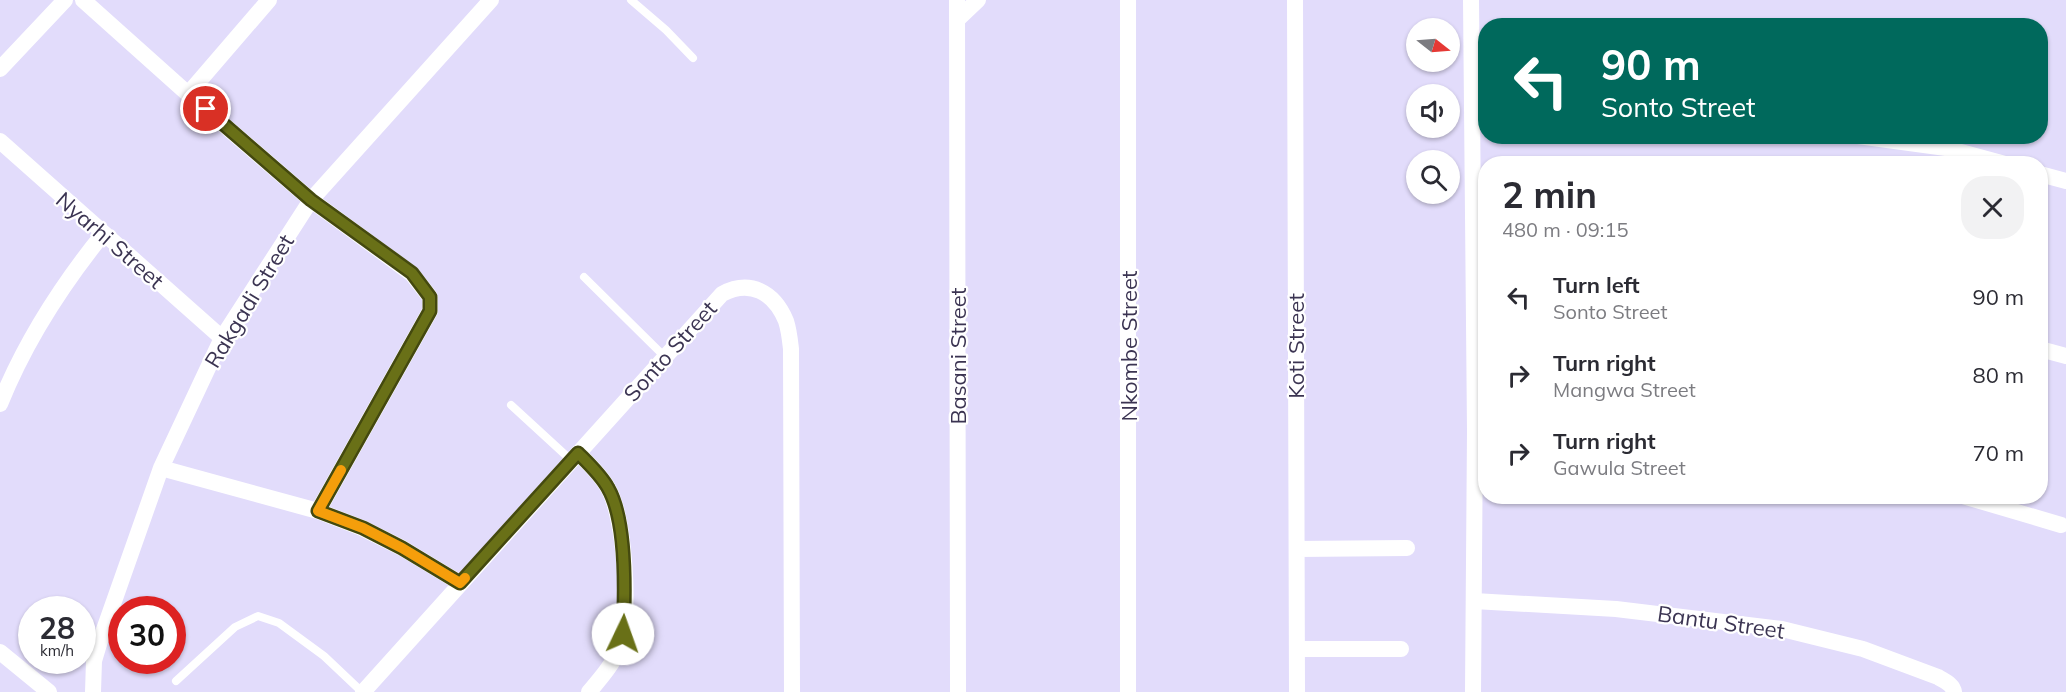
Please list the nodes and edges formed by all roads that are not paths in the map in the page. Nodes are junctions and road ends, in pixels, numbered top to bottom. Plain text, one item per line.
1 (65, 0) edge
2 (83, 0) edge
3 (269, 0) edge
4 (491, 0) edge
5 (631, 0) edge
6 (957, 0) edge
7 (978, 0) edge
8 (1128, 0) edge
9 (1295, 0) edge
10 (1471, 0) edge
11 (958, 19) junction
12 (693, 58) dead end
13 (0, 69) edge
14 (188, 94) junction
15 (1478, 98) edge
16 (0, 141) edge
17 (1917, 144) edge
18 (1976, 156) edge
19 (2048, 176) edge
20 (2066, 181) edge
21 (311, 200) junction
22 (103, 234) junction
23 (584, 277) dead end
24 (222, 338) junction
25 (2048, 351) edge
26 (2066, 356) edge
27 (665, 357) junction
28 (0, 404) edge
29 (510, 405) dead end
30 (575, 457) junction
31 (161, 468) junction
32 (1478, 488) edge
33 (1990, 504) edge
34 (318, 511) junction
35 (2061, 525) dead end
36 (1407, 548) dead end
37 (1297, 549) junction
38 (460, 583) junction
39 (1474, 601) junction
40 (1297, 649) junction
41 (1401, 649) dead end
42 (0, 652) edge
43 (176, 681) dead end
44 (49, 692) edge
45 (93, 692) edge
46 (362, 692) edge
47 (589, 692) edge
48 (792, 692) edge
49 (958, 692) edge
50 (1128, 692) edge
51 (1297, 692) edge
52 (1473, 692) edge
53 (1954, 692) edge

1 - 13 street
2 - 14 street
3 - 14 street
4 - 21 street, Rakgadi Street
5 - 12 lane
6 - 11 street, Basani Street
7 - 11 street
8 - 50 street, Nkombe Street
9 - 37 street, Koti Street
10 - 15 street
11 - 49 street, Basani Street
14 - 21 street
16 - 22 street, Nyarhi Street
17 - 18 street
19 - 20 street
21 - 24 street, Rakgadi Street
21 - 34 street
22 - 24 street, Nyarhi Street
22 - 28 street
23 - 27 lane
24 - 31 street, Rakgadi Street
25 - 26 street
27 - 30 street, Sonto Street
27 - 48 street, Sonto Street
29 - 30 lane
30 - 38 street, Sonto Street
30 - 47 street
31 - 34 street
31 - 45 street, Rakgadi Street
32 - 39 street
33 - 35 street
34 - 38 street
36 - 37 street
37 - 40 street, Koti Street
38 - 46 street, Sonto Street
39 - 52 street
39 - 53 street, Bantu Street
40 - 41 street
40 - 51 street, Koti Street
42 - 44 street
43 - 46 lane

